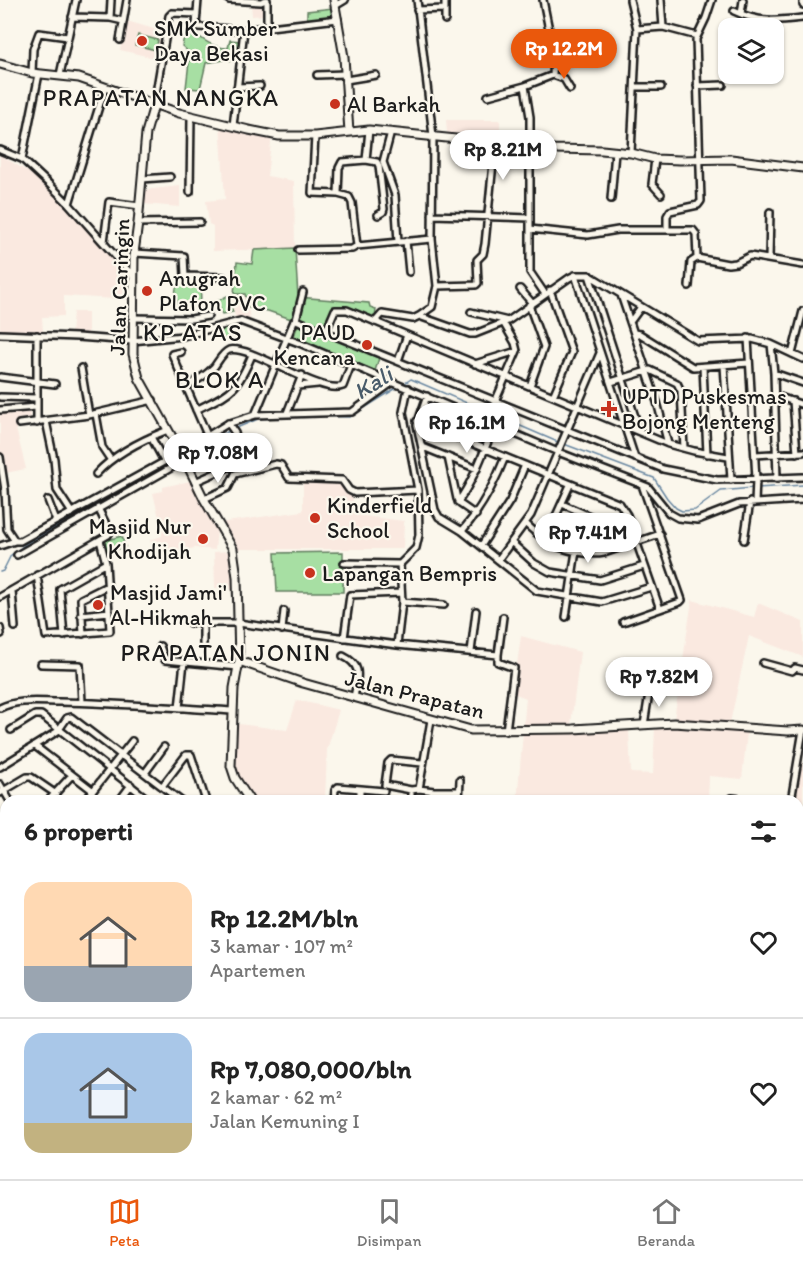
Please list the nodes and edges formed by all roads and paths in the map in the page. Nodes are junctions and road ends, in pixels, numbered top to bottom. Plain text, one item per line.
1 (76, 0) edge
2 (111, 0) edge
3 (126, 0) edge
4 (198, 0) edge
5 (229, 0) edge
6 (266, 0) edge
7 (345, 0) edge
8 (417, 0) edge
9 (445, 0) edge
10 (543, 0) edge
11 (630, 0) edge
12 (661, 0) edge
13 (712, 0) edge
14 (743, 0) edge
15 (803, 0) edge
16 (334, 3) edge
17 (803, 4) edge
18 (445, 9) junction
19 (417, 10) junction
20 (734, 11) dead end
21 (197, 14) junction
22 (741, 14) junction
23 (72, 17) junction
24 (110, 18) junction
25 (803, 18) edge
26 (338, 19) junction
27 (446, 20) dead end
28 (123, 21) junction
29 (267, 27) junction
30 (663, 27) junction
31 (637, 29) junction
32 (244, 30) junction
33 (572, 34) dead end
34 (697, 36) junction
35 (68, 38) junction
36 (551, 39) junction
37 (120, 40) dead end
38 (595, 49) dead end
39 (554, 55) junction
40 (0, 64) edge
41 (35, 73) junction
42 (60, 75) junction
43 (317, 75) dead end
44 (376, 75) dead end
45 (553, 75) junction
46 (345, 77) junction
47 (723, 84) dead end
48 (260, 86) dead end
49 (525, 86) junction
50 (697, 86) junction
51 (105, 87) junction
52 (237, 87) junction
53 (635, 87) junction
54 (661, 87) dead end
55 (570, 89) dead end
56 (488, 96) dead end
57 (154, 105) junction
58 (191, 116) junction
59 (233, 126) junction
60 (369, 130) junction
61 (349, 132) junction
62 (391, 132) junction
63 (315, 136) junction
64 (433, 136) junction
65 (495, 143) junction
66 (529, 146) junction
67 (0, 150) edge
68 (615, 152) junction
69 (631, 153) junction
70 (472, 156) dead end
71 (494, 157) junction
72 (22, 159) junction
73 (655, 159) junction
74 (700, 159) junction
75 (366, 160) junction
76 (803, 168) edge
77 (170, 177) dead end
78 (142, 178) junction
79 (190, 192) dead end
80 (338, 194) junction
81 (661, 194) dead end
82 (611, 199) dead end
83 (69, 204) junction
84 (140, 206) junction
85 (770, 212) dead end
86 (378, 215) dead end
87 (432, 215) junction
88 (488, 217) junction
89 (530, 218) junction
90 (200, 222) dead end
91 (138, 223) junction
92 (530, 229) junction
93 (667, 230) junction
94 (432, 239) junction
95 (406, 241) junction
96 (104, 242) junction
97 (398, 242) junction
98 (357, 246) junction
99 (298, 250) dead end
100 (134, 253) junction
101 (697, 258) junction
102 (769, 259) junction
103 (803, 265) edge
104 (409, 272) dead end
105 (589, 274) junction
106 (133, 276) junction
107 (575, 276) junction
108 (223, 277) dead end
109 (437, 286) junction
110 (690, 286) dead end
111 (520, 288) dead end
112 (303, 292) dead end
113 (547, 292) junction
114 (621, 295) junction
115 (531, 304) junction
116 (641, 307) junction
117 (803, 311) edge
118 (471, 312) dead end
119 (207, 316) dead end
120 (417, 316) junction
121 (134, 318) junction
122 (296, 320) junction
123 (375, 322) junction
124 (506, 322) junction
125 (630, 322) junction
126 (801, 325) edge
127 (326, 331) junction
128 (634, 333) junction
129 (0, 334) edge
130 (37, 335) junction
131 (407, 335) junction
132 (748, 338) junction
133 (288, 339) junction
134 (132, 342) junction
135 (771, 344) junction
136 (517, 351) junction
137 (181, 352) dead end
138 (600, 353) junction
139 (792, 354) junction
140 (252, 355) junction
141 (803, 359) edge
142 (398, 361) junction
143 (749, 363) junction
144 (476, 364) junction
145 (351, 365) junction
146 (724, 365) junction
147 (276, 366) junction
148 (703, 367) junction
149 (81, 368) dead end
150 (647, 371) junction
151 (774, 373) junction
152 (302, 375) junction
153 (0, 377) edge
154 (506, 377) junction
155 (622, 379) junction
156 (36, 382) junction
157 (611, 382) junction
158 (803, 383) edge
159 (55, 384) dead end
160 (320, 384) junction
161 (401, 385) junction
162 (187, 386) junction
163 (298, 386) junction
164 (530, 386) junction
165 (774, 395) junction
166 (427, 396) junction
167 (553, 396) junction
168 (0, 397) edge
169 (36, 398) junction
170 (153, 400) junction
171 (793, 401) junction
172 (495, 402) junction
173 (577, 405) junction
174 (803, 405) edge
175 (36, 407) junction
176 (0, 410) edge
177 (196, 411) junction
178 (287, 413) junction
179 (92, 414) junction
180 (255, 415) junction
181 (46, 421) junction
182 (417, 422) junction
183 (37, 423) junction
184 (19, 424) dead end
185 (624, 424) junction
186 (495, 425) junction
187 (231, 427) junction
188 (168, 430) junction
189 (640, 432) junction
190 (565, 433) junction
191 (803, 434) edge
192 (207, 435) junction
193 (795, 435) junction
194 (151, 437) junction
195 (668, 444) junction
196 (423, 447) junction
197 (485, 448) junction
198 (684, 448) junction
199 (559, 450) junction
200 (800, 453) edge
201 (707, 454) junction
202 (755, 455) junction
203 (775, 455) junction
204 (183, 456) junction
205 (447, 457) junction
206 (505, 457) junction
207 (728, 457) junction
208 (0, 458) edge
209 (635, 458) junction
210 (110, 459) junction
211 (164, 461) junction
212 (243, 463) dead end
213 (525, 465) junction
214 (231, 466) dead end
215 (477, 469) junction
216 (96, 474) dead end
217 (548, 475) junction
218 (803, 477) edge
219 (777, 479) junction
220 (731, 480) junction
221 (195, 482) junction
222 (570, 484) junction
223 (642, 485) junction
224 (756, 485) junction
225 (418, 490) junction
226 (204, 499) junction
227 (48, 500) dead end
228 (803, 500) edge
229 (458, 502) junction
230 (753, 503) junction
231 (562, 504) junction
232 (98, 508) junction
233 (72, 513) junction
234 (476, 515) junction
235 (56, 521) junction
236 (526, 524) junction
237 (0, 528) edge
238 (7, 529) junction
239 (462, 531) junction
240 (660, 534) junction
241 (15, 540) junction
242 (100, 540) junction
243 (545, 540) junction
244 (744, 540) dead end
245 (636, 541) junction
246 (512, 543) junction
247 (0, 546) edge
248 (481, 546) junction
249 (615, 549) junction
250 (576, 551) junction
251 (16, 555) dead end
252 (498, 560) junction
253 (106, 563) junction
254 (344, 563) dead end
255 (400, 564) junction
256 (644, 566) junction
257 (37, 575) junction
258 (572, 576) junction
259 (107, 586) junction
260 (651, 587) junction
261 (12, 591) junction
262 (401, 593) junction
263 (0, 597) edge
264 (569, 597) junction
265 (402, 602) junction
266 (444, 605) dead end
267 (660, 609) junction
268 (284, 611) dead end
269 (476, 611) dead end
270 (109, 612) junction
271 (81, 615) junction
272 (503, 617) dead end
273 (566, 617) dead end
274 (203, 622) junction
275 (623, 622) dead end
276 (190, 623) dead end
277 (238, 623) junction
278 (15, 627) dead end
279 (0, 628) edge
280 (282, 630) junction
281 (1, 634) edge
282 (83, 634) junction
283 (64, 636) junction
284 (344, 638) junction
285 (203, 644) dead end
286 (397, 645) junction
287 (160, 646) dead end
288 (471, 652) junction
289 (343, 656) dead end
290 (498, 656) junction
291 (184, 662) junction
292 (763, 663) dead end
293 (41, 664) dead end
294 (238, 664) junction
295 (803, 670) edge
296 (650, 687) dead end
297 (354, 698) junction
298 (82, 702) junction
299 (0, 708) edge
300 (179, 708) junction
301 (233, 711) junction
302 (431, 720) junction
303 (644, 725) junction
304 (11, 730) dead end
305 (803, 730) edge
306 (58, 731) junction
307 (506, 731) junction
308 (132, 741) dead end
309 (35, 746) junction
310 (164, 747) dead end
311 (122, 756) junction
312 (422, 763) junction
313 (0, 767) edge
314 (111, 770) junction
315 (146, 773) junction
316 (72, 775) junction
317 (460, 780) dead end
318 (0, 784) edge
319 (130, 785) junction
320 (163, 785) junction
321 (385, 788) junction
322 (360, 789) junction
323 (419, 789) junction
324 (93, 790) junction
325 (411, 790) junction
326 (434, 791) junction
327 (459, 791) junction
328 (2, 792) edge
329 (56, 794) joint
330 (89, 795) edge
331 (123, 795) edge
332 (142, 795) edge
333 (174, 795) edge
334 (204, 795) edge
335 (246, 795) edge
336 (335, 795) edge
337 (360, 795) edge
338 (384, 795) edge
339 (411, 795) edge
340 (434, 795) edge
341 (459, 795) edge
342 (792, 795) edge

1 - 23 street
2 - 24 street
3 - 28 street
4 - 21 street
5 - 6 street
6 - 29 street
7 - 16 street
8 - 19 street
9 - 18 street
10 - 36 street
11 - 31 street
12 - 30 street
13 - 34 street
14 - 22 street
15 - 17 street
16 - 26 main road
18 - 19 street
18 - 27 street
19 - 64 street
20 - 22 street
21 - 32 street
21 - 57 street
22 - 25 street
23 - 24 street
23 - 35 street
24 - 28 street
26 - 29 street
26 - 46 main road
28 - 37 street
29 - 32 street
30 - 31 street
30 - 34 street
31 - 53 street
32 - 52 street
33 - 36 street
34 - 50 street
35 - 41 street
35 - 42 street
36 - 39 street
38 - 39 street
39 - 45 street
40 - 41 main road
41 - 42 main road
41 - 72 street
42 - 51 main road
43 - 46 street
44 - 46 street
45 - 49 street
45 - 55 street
46 - 61 main road
47 - 50 street
48 - 52 street
49 - 56 street
49 - 66 street
50 - 74 street
51 - 57 main road
51 - 83 street
52 - 59 street
53 - 54 street
53 - 69 street
57 - 58 main road
57 - 78 main road, Jalan Caringin
58 - 59 main road
58 - 79 street
59 - 63 main road
60 - 61 main road
60 - 62 main road
60 - 75 street
61 - 63 main road
62 - 64 main road
62 - 97 street
63 - 80 street
64 - 65 main road
64 - 87 street
65 - 66 main road
65 - 71 street
66 - 68 main road
66 - 89 street
67 - 72 street
68 - 69 main road
68 - 82 street
69 - 73 main road
70 - 71 street
71 - 88 street
72 - 83 street
73 - 74 main road
73 - 81 street
74 - 76 main road
74 - 93 street
75 - 80 street
75 - 86 street
77 - 78 street
78 - 84 main road, Jalan Caringin
80 - 98 street
83 - 96 street
84 - 91 main road, Jalan Caringin
84 - 96 street
85 - 102 street
87 - 88 street
87 - 94 street
88 - 89 street
88 - 109 street
89 - 92 street
90 - 91 street
91 - 100 main road, Jalan Caringin
92 - 93 street
92 - 113 street
93 - 101 street
94 - 95 street
94 - 109 street
95 - 97 street
95 - 104 street
96 - 106 street
97 - 98 street
98 - 99 street
100 - 106 main road, Jalan Caringin
100 - 108 street
101 - 102 street
101 - 110 street
102 - 103 street
105 - 107 street
105 - 114 street
105 - 155 street
106 - 121 main road, Jalan Caringin
107 - 113 street
107 - 138 street
109 - 120 street
111 - 115 street
112 - 122 street
113 - 115 street
113 - 167 street
114 - 116 street
114 - 125 street
115 - 124 street
115 - 164 street
116 - 125 street
116 - 132 street
117 - 126 street
118 - 124 street
119 - 121 street
120 - 123 street
120 - 124 street
121 - 134 main road, Jalan Caringin
122 - 127 street
122 - 133 street
123 - 127 street
123 - 131 street
124 - 136 street
125 - 128 street
126 - 139 street
127 - 142 street
128 - 148 street
128 - 150 street
129 - 130 street
130 - 134 street
130 - 156 street
131 - 142 street
131 - 144 street
132 - 135 street
132 - 143 street
133 - 134 street
133 - 145 street
133 - 147 street
134 - 170 main road, Jalan Caringin
135 - 139 street
135 - 151 street
136 - 144 street
136 - 154 street
137 - 162 street
138 - 157 street
138 - 173 street
139 - 141 street
140 - 147 street
140 - 162 street
140 - 177 street
142 - 172 street
143 - 146 street
143 - 202 street
144 - 154 street
145 - 160 street
145 - 161 street
146 - 148 street
146 - 207 street
147 - 152 street
147 - 180 street
148 - 201 street
149 - 179 street
150 - 155 street
150 - 195 street
150 - 198 street
151 - 158 street
151 - 165 street
152 - 160 street
152 - 163 street
153 - 156 street
154 - 164 street
154 - 172 street
155 - 157 street
155 - 189 street
156 - 159 street
156 - 169 street
157 - 185 street
160 - 163 street
161 - 166 street
161 - 178 street
161 - 225 street
162 - 177 street
163 - 178 street
164 - 167 street
165 - 171 street
165 - 203 street
166 - 182 street
166 - 186 street
167 - 173 street
168 - 169 street
169 - 175 street
170 - 179 street
170 - 188 main road, Jalan Caringin
171 - 174 street
171 - 193 street
172 - 190 street
173 - 185 street
173 - 190 street
175 - 176 street
175 - 183 street
177 - 192 street
178 - 180 street
179 - 181 street
179 - 210 street
180 - 187 street
181 - 183 street
181 - 233 street
182 - 196 street
182 - 197 street
183 - 184 street
185 - 189 street
185 - 209 street
186 - 197 street
186 - 199 street
187 - 192 street
187 - 212 street
188 - 194 street
188 - 204 main road, Jalan Caringin
189 - 195 street
190 - 199 street
190 - 209 street
191 - 193 street
192 - 204 street
193 - 200 street
194 - 210 street
194 - 211 street
195 - 198 street
196 - 205 street
196 - 239 street
197 - 206 street
197 - 215 street
198 - 201 street
199 - 217 street
199 - 223 street
200 - 203 street
201 - 207 street
202 - 203 street
202 - 224 street
203 - 219 street
204 - 211 street
204 - 221 main road, Jalan Caringin
204 - 232 street
205 - 215 street
205 - 229 street
206 - 213 street
206 - 234 street
207 - 220 street
208 - 238 street
209 - 220 street
210 - 216 street
211 - 233 street
213 - 217 street
213 - 248 street
214 - 221 street
215 - 229 street
217 - 222 street
217 - 236 street
218 - 219 street
219 - 224 street
220 - 224 street
221 - 226 main road, Jalan Caringin
222 - 231 street
222 - 245 street
223 - 230 street
223 - 240 street
224 - 230 street
225 - 226 street
225 - 255 street
226 - 277 main road, Jalan Caringin
227 - 235 street
228 - 230 street
229 - 234 street
230 - 244 street
231 - 243 street
231 - 249 street
232 - 242 street
232 - 251 street
233 - 235 street
234 - 239 street
235 - 241 street
236 - 243 street
236 - 246 street
237 - 238 street
238 - 241 street
239 - 248 street
240 - 245 street
240 - 267 street
241 - 247 street
242 - 253 street
242 - 257 street
243 - 250 street
245 - 249 street
245 - 256 street
246 - 252 street
246 - 258 street
248 - 252 street
249 - 250 street
250 - 258 street
252 - 264 street
253 - 259 street
253 - 283 street
254 - 255 street
255 - 262 street
256 - 258 street
256 - 260 street
257 - 261 street
257 - 283 street
258 - 264 street
259 - 270 street
259 - 271 street
260 - 264 street
260 - 267 street
261 - 263 street
261 - 278 street
262 - 265 street
262 - 284 street
264 - 273 street
265 - 266 street
265 - 286 street
267 - 275 street
268 - 280 street
269 - 288 street
270 - 271 street
270 - 282 street
271 - 282 street
272 - 290 street
274 - 276 street
274 - 277 street
274 - 285 street
277 - 280 street
277 - 294 main road, Jalan Caringin
279 - 281 street
280 - 284 street
282 - 283 street
284 - 286 street
286 - 288 street
287 - 291 street
288 - 290 street
289 - 297 street
290 - 307 street
291 - 294 street
291 - 300 street
292 - 295 street
293 - 298 street
294 - 297 main road, Jalan Prapatan
294 - 301 main road, Jalan Caringin
296 - 303 street
297 - 302 main road, Jalan Prapatan
298 - 299 street
298 - 300 street
300 - 301 street
301 - 335 main road, Jalan Caringin
302 - 307 main road, Jalan Prapatan
302 - 312 street
303 - 305 main road, Jalan Prapatan
303 - 307 main road, Jalan Prapatan
304 - 306 street
305 - 342 street
306 - 309 street
306 - 311 street
306 - 314 street
308 - 311 street
309 - 313 street
309 - 316 street
310 - 315 street
311 - 314 street
311 - 315 street
312 - 321 street
312 - 323 street
314 - 319 street
314 - 324 street
315 - 320 street
316 - 324 street
316 - 329 street
317 - 327 street
318 - 328 street
319 - 331 street
319 - 332 street
320 - 333 street
320 - 334 street
321 - 322 street
321 - 325 street
321 - 338 street
322 - 336 street
322 - 337 street
323 - 325 street
323 - 326 street
324 - 330 street
325 - 339 street
326 - 327 street
326 - 340 street
327 - 341 street
328 - 329 street

